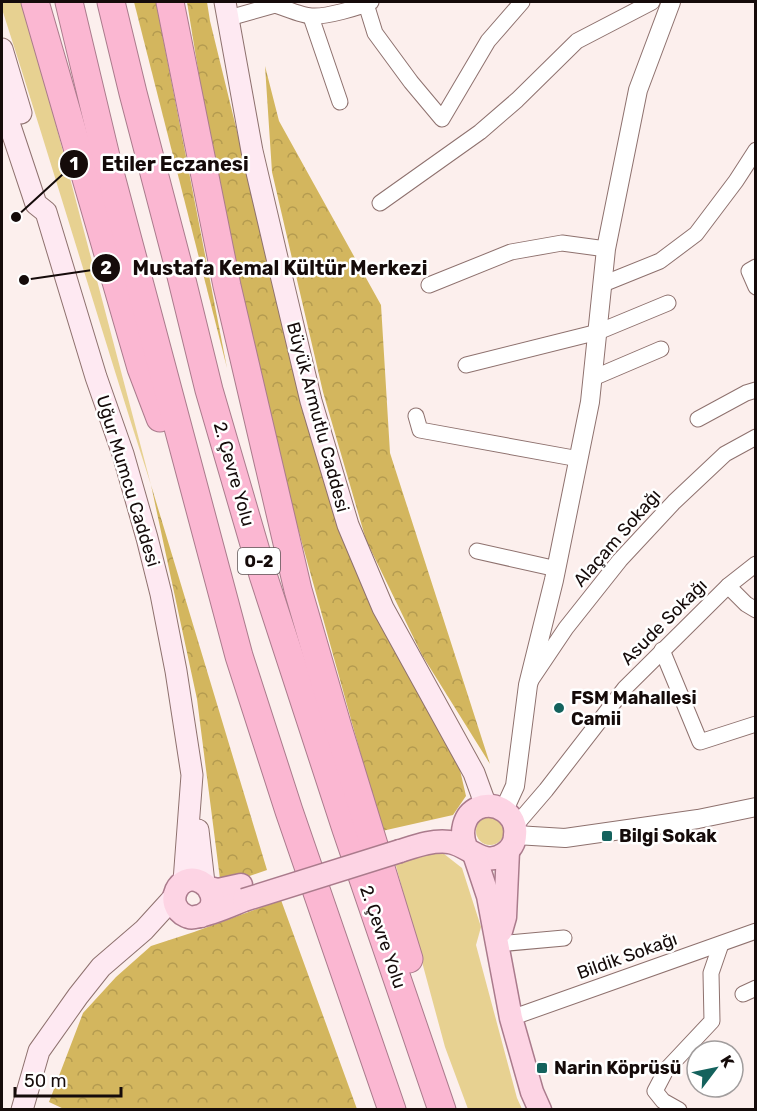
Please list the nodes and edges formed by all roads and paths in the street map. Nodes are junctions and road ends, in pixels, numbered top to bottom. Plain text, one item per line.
1 (35, 2) edge
2 (69, 2) edge
3 (111, 2) edge
4 (170, 2) edge
5 (522, 2) edge
6 (652, 2) edge
7 (671, 2) edge
8 (275, 3) edge
9 (368, 3) edge
10 (227, 10) edge
11 (311, 16) junction
12 (2, 59) edge
13 (340, 102) dead end
14 (2, 104) edge
15 (756, 150) edge
16 (380, 203) dead end
17 (46, 212) junction
18 (606, 249) junction
19 (756, 267) edge
20 (603, 284) junction
21 (429, 285) dead end
22 (756, 287) edge
23 (668, 303) dead end
24 (598, 332) junction
25 (661, 349) dead end
26 (466, 365) dead end
27 (593, 378) junction
28 (756, 390) edge
29 (416, 416) dead end
30 (698, 419) dead end
31 (756, 436) edge
32 (579, 459) junction
33 (477, 551) dead end
34 (213, 560) junction
35 (756, 564) edge
36 (557, 569) junction
37 (728, 586) junction
38 (756, 610) edge
39 (662, 650) junction
40 (528, 685) junction
41 (756, 724) edge
42 (756, 807) edge
43 (289, 811) junction
44 (464, 822) junction
45 (506, 826) junction
46 (398, 844) junction
47 (470, 850) junction
48 (193, 887) junction
49 (243, 893) junction
50 (196, 917) junction
51 (144, 930) junction
52 (756, 931) edge
53 (564, 938) dead end
54 (498, 944) junction
55 (721, 944) junction
56 (511, 1018) junction
57 (22, 1110) edge
58 (377, 1110) edge
59 (392, 1110) edge
60 (442, 1110) edge
61 (452, 1110) edge
62 (540, 1110) edge
63 (679, 1110) edge

1 - 34 highway
2 - 34 highway, O-2
3 - 60 highway, 2. Çevre Yolu / O-2
4 - 61 highway
5 - 9 street
6 - 16 street
7 - 18 street
8 - 10 street
8 - 11 street
9 - 11 street
10 - 45 main road, Büyük Armutlu Caddesi
11 - 13 street
12 - 17 main road
14 - 17 main road, Uğur Mumcu Caddesi
15 - 20 street
17 - 48 main road, Uğur Mumcu Caddesi
18 - 20 street
18 - 21 street
19 - 22 street
20 - 24 street
23 - 24 street
24 - 26 street
24 - 27 street
25 - 27 street
27 - 32 street
28 - 30 street
29 - 32 street
31 - 40 street, Alaçam Sokağı
32 - 36 street
33 - 36 street
34 - 43 highway, O-2
35 - 37 street, Asude Sokağı
36 - 40 street
37 - 38 street
37 - 39 street, Asude Sokağı
39 - 41 street
39 - 45 street, Asude Sokağı
40 - 45 street
42 - 45 street
43 - 58 highway
43 - 59 highway, O-2
44 - 45 main road
44 - 46 main road
44 - 47 main road
45 - 47 main road
45 - 54 main road
46 - 47 main road
46 - 49 main road
47 - 54 main road
48 - 49 main road
48 - 50 main road
48 - 50 main road
48 - 51 main road
49 - 50 main road
50 - 51 main road
51 - 57 main road
52 - 55 street, Bildik Sokağı
53 - 54 street
54 - 56 main road
55 - 56 street, Bildik Sokağı
55 - 63 street
56 - 62 main road

